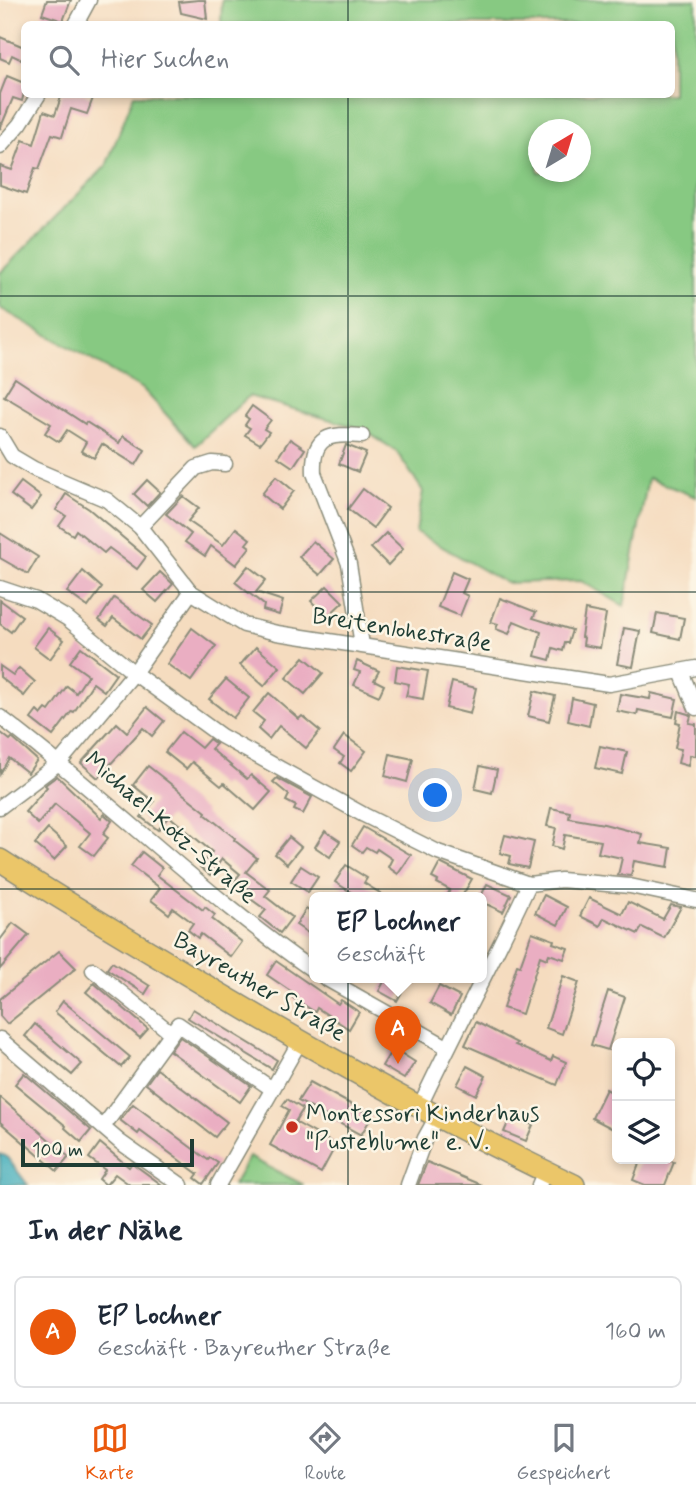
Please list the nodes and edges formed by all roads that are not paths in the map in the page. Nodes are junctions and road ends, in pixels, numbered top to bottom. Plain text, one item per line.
1 (89, 0) edge
2 (78, 21) edge
3 (36, 98) edge
4 (0, 147) edge
5 (0, 436) edge
6 (362, 436) dead end
7 (12, 456) junction
8 (225, 464) dead end
9 (0, 467) edge
10 (140, 527) junction
11 (0, 588) edge
12 (191, 592) junction
13 (362, 645) junction
14 (689, 670) edge
15 (134, 673) junction
16 (696, 708) edge
17 (0, 717) edge
18 (60, 762) junction
19 (0, 807) edge
20 (0, 860) edge
21 (529, 884) junction
22 (696, 900) edge
23 (309, 968) edge
24 (93, 970) dead end
25 (487, 973) edge
26 (334, 983) edge
27 (482, 983) edge
28 (171, 1033) junction
29 (0, 1039) edge
30 (300, 1041) junction
31 (447, 1047) junction
32 (272, 1089) junction
33 (427, 1113) junction
34 (103, 1127) junction
35 (542, 1178) edge
36 (181, 1185) edge
37 (218, 1185) edge
38 (408, 1185) edge
39 (574, 1185) edge

1 - 2 street
3 - 4 street
5 - 7 street
6 - 13 street
7 - 9 street
7 - 10 street, Breitenlohestraße
8 - 10 street
10 - 12 street, Breitenlohestraße
11 - 15 street
12 - 13 street, Breitenlohestraße
12 - 15 street
13 - 14 street, Breitenlohestraße
14 - 16 street
15 - 18 street
15 - 21 street
17 - 18 street, Michael-Kotz-Straße
18 - 19 street
18 - 23 street, Michael-Kotz-Straße
20 - 30 main road, Bayreuther Straße
21 - 22 street
21 - 25 street
24 - 28 street
26 - 31 street
27 - 31 street
28 - 32 street
28 - 34 street
29 - 34 street
30 - 32 street
30 - 33 main road, Bayreuther Straße
31 - 33 street
32 - 37 street
33 - 35 main road, Bayreuther Straße
33 - 38 street
34 - 36 street
35 - 39 main road, Bayreuther Straße

